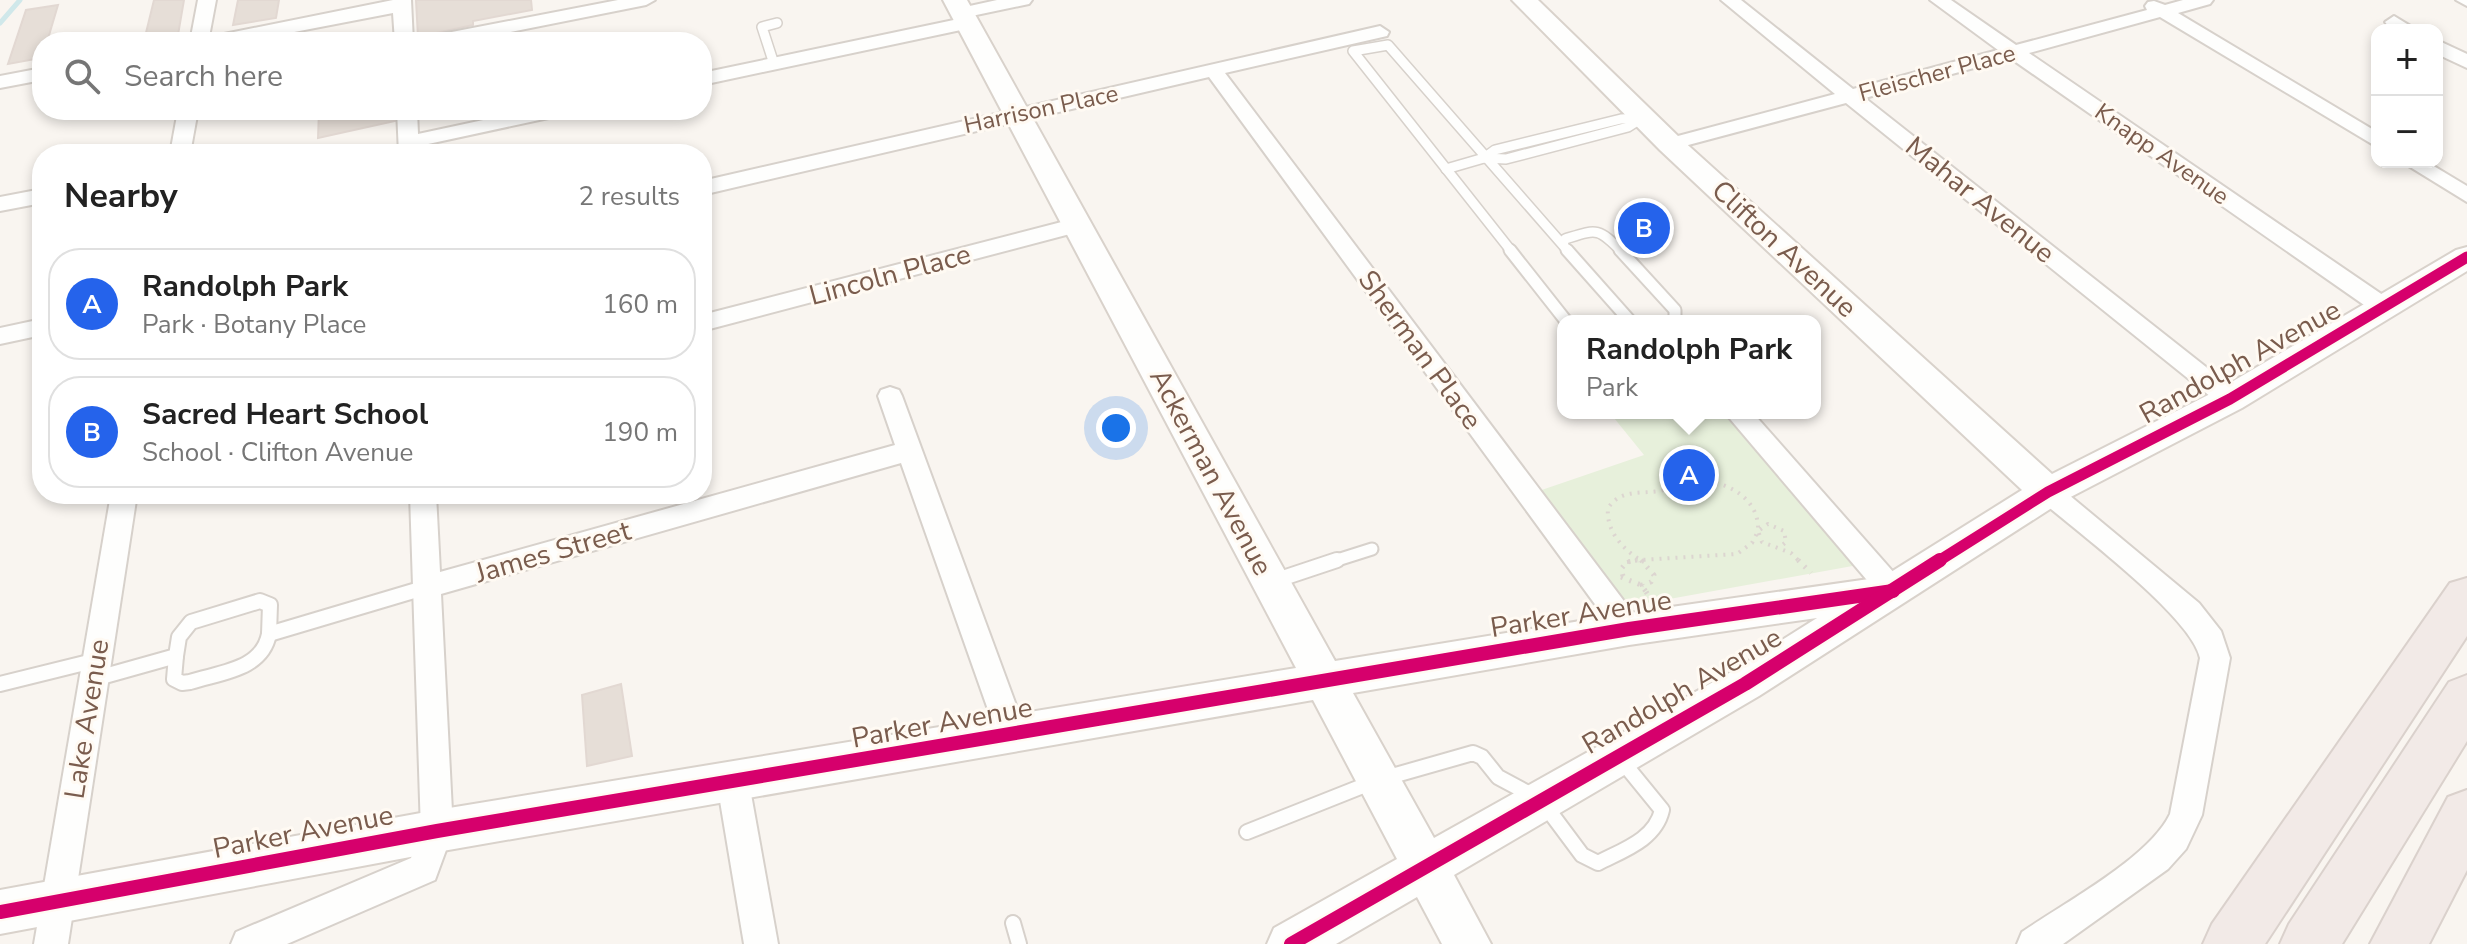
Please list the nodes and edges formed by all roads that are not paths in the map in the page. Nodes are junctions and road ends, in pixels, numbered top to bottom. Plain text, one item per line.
1 (207, 0) edge
2 (646, 0) edge
3 (1023, 0) edge
4 (1524, 0) edge
5 (1730, 0) edge
6 (1939, 0) edge
7 (2145, 0) edge
8 (2204, 0) edge
9 (402, 3) edge
10 (2163, 11) junction
11 (962, 12) edge
12 (777, 23) dead end
13 (201, 32) edge
14 (261, 32) edge
15 (403, 32) edge
16 (482, 32) edge
17 (1380, 32) dead end
18 (2443, 49) edge
19 (2014, 52) junction
20 (2467, 62) edge
21 (774, 64) junction
22 (1213, 70) junction
23 (32, 76) edge
24 (712, 77) edge
25 (0, 82) edge
26 (1850, 96) junction
27 (1017, 114) junction
28 (1642, 118) junction
29 (186, 120) edge
30 (408, 120) edge
31 (519, 120) edge
32 (2371, 137) edge
33 (182, 144) edge
34 (409, 144) edge
35 (425, 144) edge
36 (1670, 144) junction
37 (1484, 158) junction
38 (2422, 168) edge
39 (1446, 169) junction
40 (712, 186) edge
41 (2467, 195) edge
42 (32, 198) edge
43 (0, 204) edge
44 (1077, 225) junction
45 (1563, 244) junction
46 (2467, 257) edge
47 (2385, 308) junction
48 (1561, 315) edge
49 (1625, 315) edge
50 (1675, 315) edge
51 (712, 320) edge
52 (32, 329) edge
53 (0, 336) edge
54 (890, 396) dead end
55 (2230, 399) junction
56 (1743, 419) edge
57 (909, 451) junction
58 (2048, 492) junction
59 (122, 504) edge
60 (423, 504) edge
61 (1372, 549) dead end
62 (1271, 582) junction
63 (427, 587) junction
64 (1893, 591) junction
65 (2467, 597) edge
66 (1629, 629) junction
67 (269, 634) junction
68 (176, 656) junction
69 (96, 669) junction
70 (1325, 682) junction
71 (0, 684) edge
72 (2467, 697) edge
73 (1012, 735) junction
74 (1619, 756) junction
75 (1378, 780) junction
76 (733, 783) junction
77 (1541, 800) junction
78 (2467, 815) edge
79 (437, 831) junction
80 (1247, 832) dead end
81 (1425, 867) junction
82 (0, 912) edge
83 (54, 923) edge
84 (1013, 923) dead end
85 (248, 944) edge
86 (761, 944) edge
87 (1019, 944) edge
88 (1291, 944) edge
89 (1467, 944) edge
90 (2034, 944) edge
91 (2232, 944) edge
92 (2309, 944) edge
93 (2399, 944) edge

1 - 13 street
2 - 16 street
3 - 11 street
4 - 28 street, Clifton Avenue
5 - 26 street, Mahar Avenue
6 - 19 street, Knapp Avenue
7 - 10 street
8 - 10 street, Fleischer Place
9 - 14 street
9 - 15 street
10 - 19 street, Fleischer Place
10 - 32 street
11 - 21 street
11 - 27 street, Ackerman Avenue
12 - 21 lane
17 - 22 street, Harrison Place
18 - 20 street
19 - 26 street, Fleischer Place
19 - 47 street, Knapp Avenue
21 - 24 street
22 - 27 street, Harrison Place
22 - 66 street, Sherman Place
23 - 25 street
26 - 36 street, Fleischer Place
26 - 55 street, Mahar Avenue
27 - 40 street, Harrison Place
27 - 44 street, Ackerman Avenue
28 - 36 street, Clifton Avenue
28 - 37 lane
29 - 33 street
30 - 34 street
31 - 35 street
36 - 58 street, Clifton Avenue
37 - 39 lane
37 - 39 lane
37 - 45 lane
38 - 41 street
39 - 48 lane
42 - 43 street
44 - 51 street, Lincoln Place
44 - 62 street, Ackerman Avenue
45 - 49 lane
45 - 50 lane
46 - 47 street, Randolph Avenue
47 - 55 street, Randolph Avenue
52 - 53 street
54 - 57 street
55 - 58 street, Randolph Avenue
56 - 64 street
57 - 63 street, James Street
57 - 73 street
58 - 64 street, Randolph Avenue
58 - 90 street
59 - 69 street, Lake Avenue
60 - 63 street
61 - 62 lane
62 - 70 street, Ackerman Avenue
63 - 67 lane
63 - 79 street
64 - 66 street, Parker Avenue
64 - 74 street, Randolph Avenue
65 - 91 highway
66 - 70 street, Parker Avenue
67 - 68 lane
67 - 68 lane
68 - 69 lane
69 - 71 lane
69 - 83 street, Lake Avenue
70 - 73 street, Parker Avenue
70 - 75 street, Ackerman Avenue
72 - 92 highway
73 - 76 street, Parker Avenue
74 - 77 street, Randolph Avenue
74 - 77 lane
75 - 77 lane
75 - 80 lane
75 - 81 street, Ackerman Avenue
76 - 79 street, Parker Avenue
76 - 86 street
77 - 81 street, Randolph Avenue
78 - 93 highway
79 - 83 street, Parker Avenue
79 - 85 street
81 - 88 street, Randolph Avenue
81 - 89 street, Ackerman Avenue
82 - 83 street, Parker Avenue
84 - 87 lane

